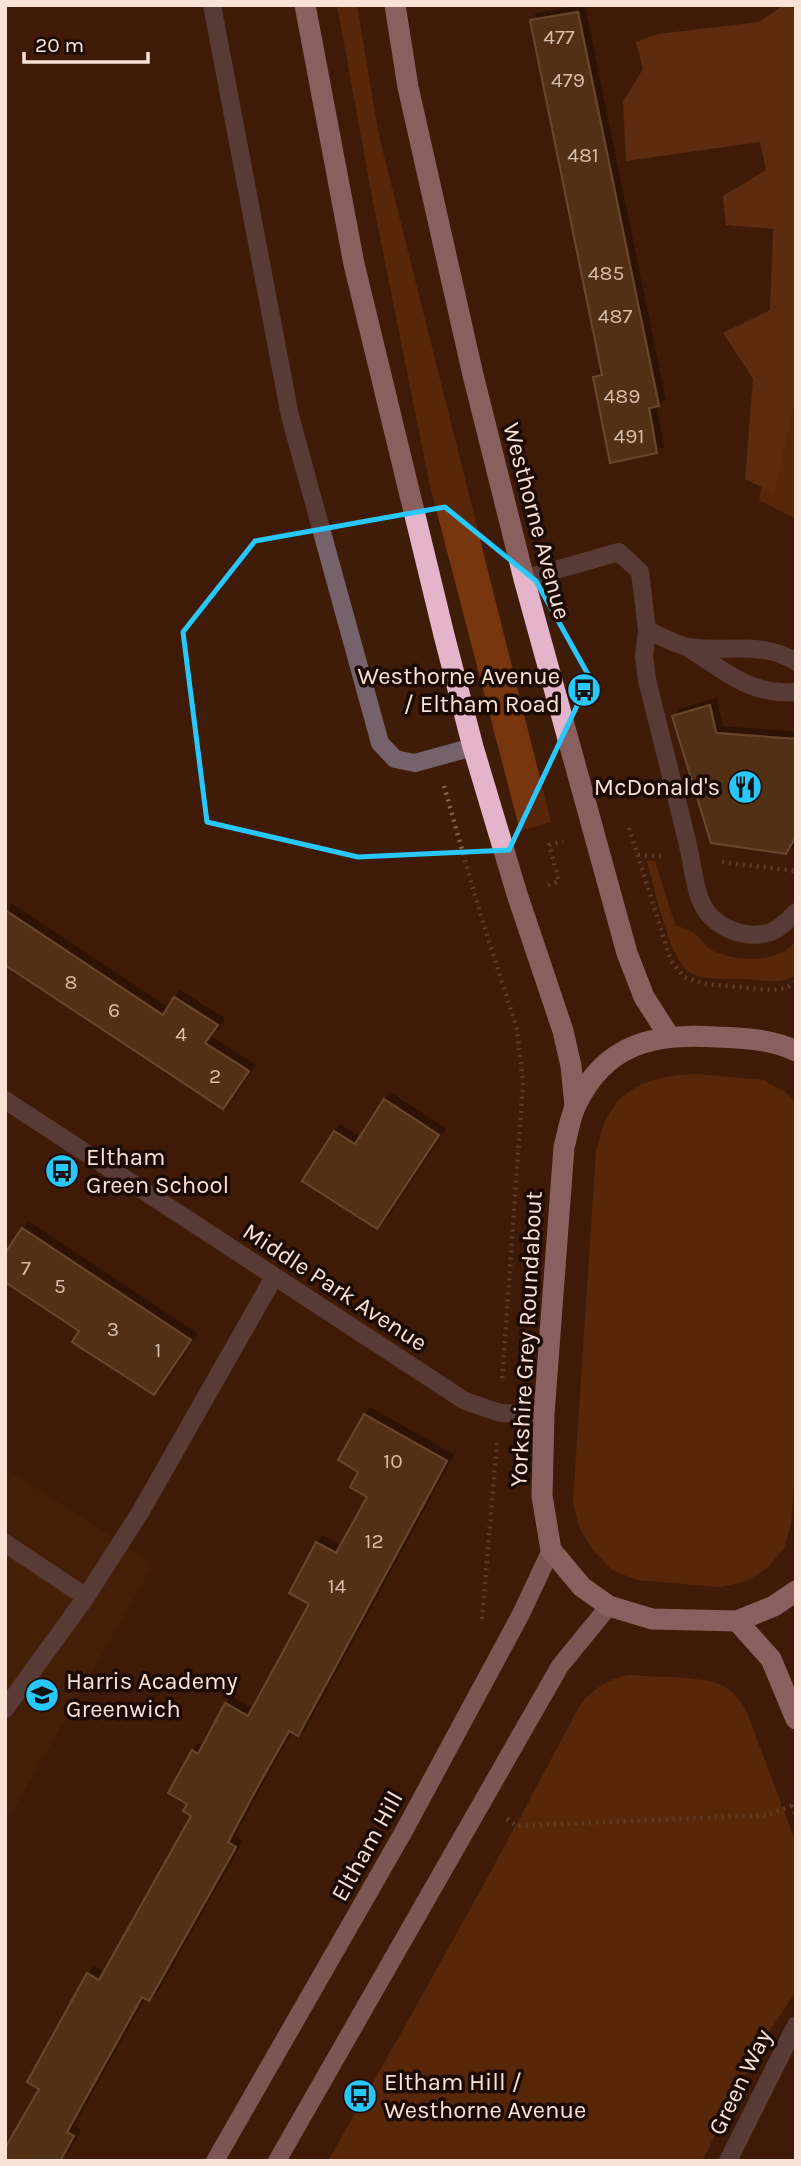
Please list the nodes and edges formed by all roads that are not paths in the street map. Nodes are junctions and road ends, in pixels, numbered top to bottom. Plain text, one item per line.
1 (212, 5) edge
2 (304, 5) edge
3 (395, 5) edge
4 (524, 579) junction
5 (647, 630) junction
6 (685, 646) junction
7 (796, 662) edge
8 (796, 692) edge
9 (473, 747) junction
10 (796, 912) edge
11 (669, 1036) junction
12 (792, 1044) edge
13 (5, 1100) edge
14 (575, 1106) junction
15 (274, 1276) junction
16 (544, 1415) junction
17 (5, 1543) edge
18 (551, 1550) junction
19 (796, 1591) edge
20 (86, 1597) junction
21 (609, 1606) junction
22 (737, 1621) junction
23 (5, 1709) edge
24 (796, 1719) edge
25 (796, 2025) edge
26 (215, 2161) edge
27 (277, 2161) edge
28 (728, 2161) edge

1 - 9 street
2 - 9 highway
3 - 4 highway, Westhorne Avenue
4 - 5 street
4 - 11 highway, Westhorne Avenue
5 - 6 street
5 - 10 street
6 - 7 street
6 - 8 street
9 - 14 highway
11 - 12 highway, Yorkshire Grey Roundabout
11 - 14 highway, Yorkshire Grey Roundabout
13 - 15 street, Middle Park Avenue
14 - 16 highway, Yorkshire Grey Roundabout
15 - 16 street, Middle Park Avenue
15 - 20 street
16 - 18 highway, Yorkshire Grey Roundabout
17 - 20 street
18 - 21 highway, Yorkshire Grey Roundabout
18 - 26 main road, Eltham Hill
19 - 22 highway, Yorkshire Grey Roundabout
20 - 23 street
21 - 22 highway, Yorkshire Grey Roundabout
21 - 27 main road
22 - 24 highway
25 - 28 street, Green Way

